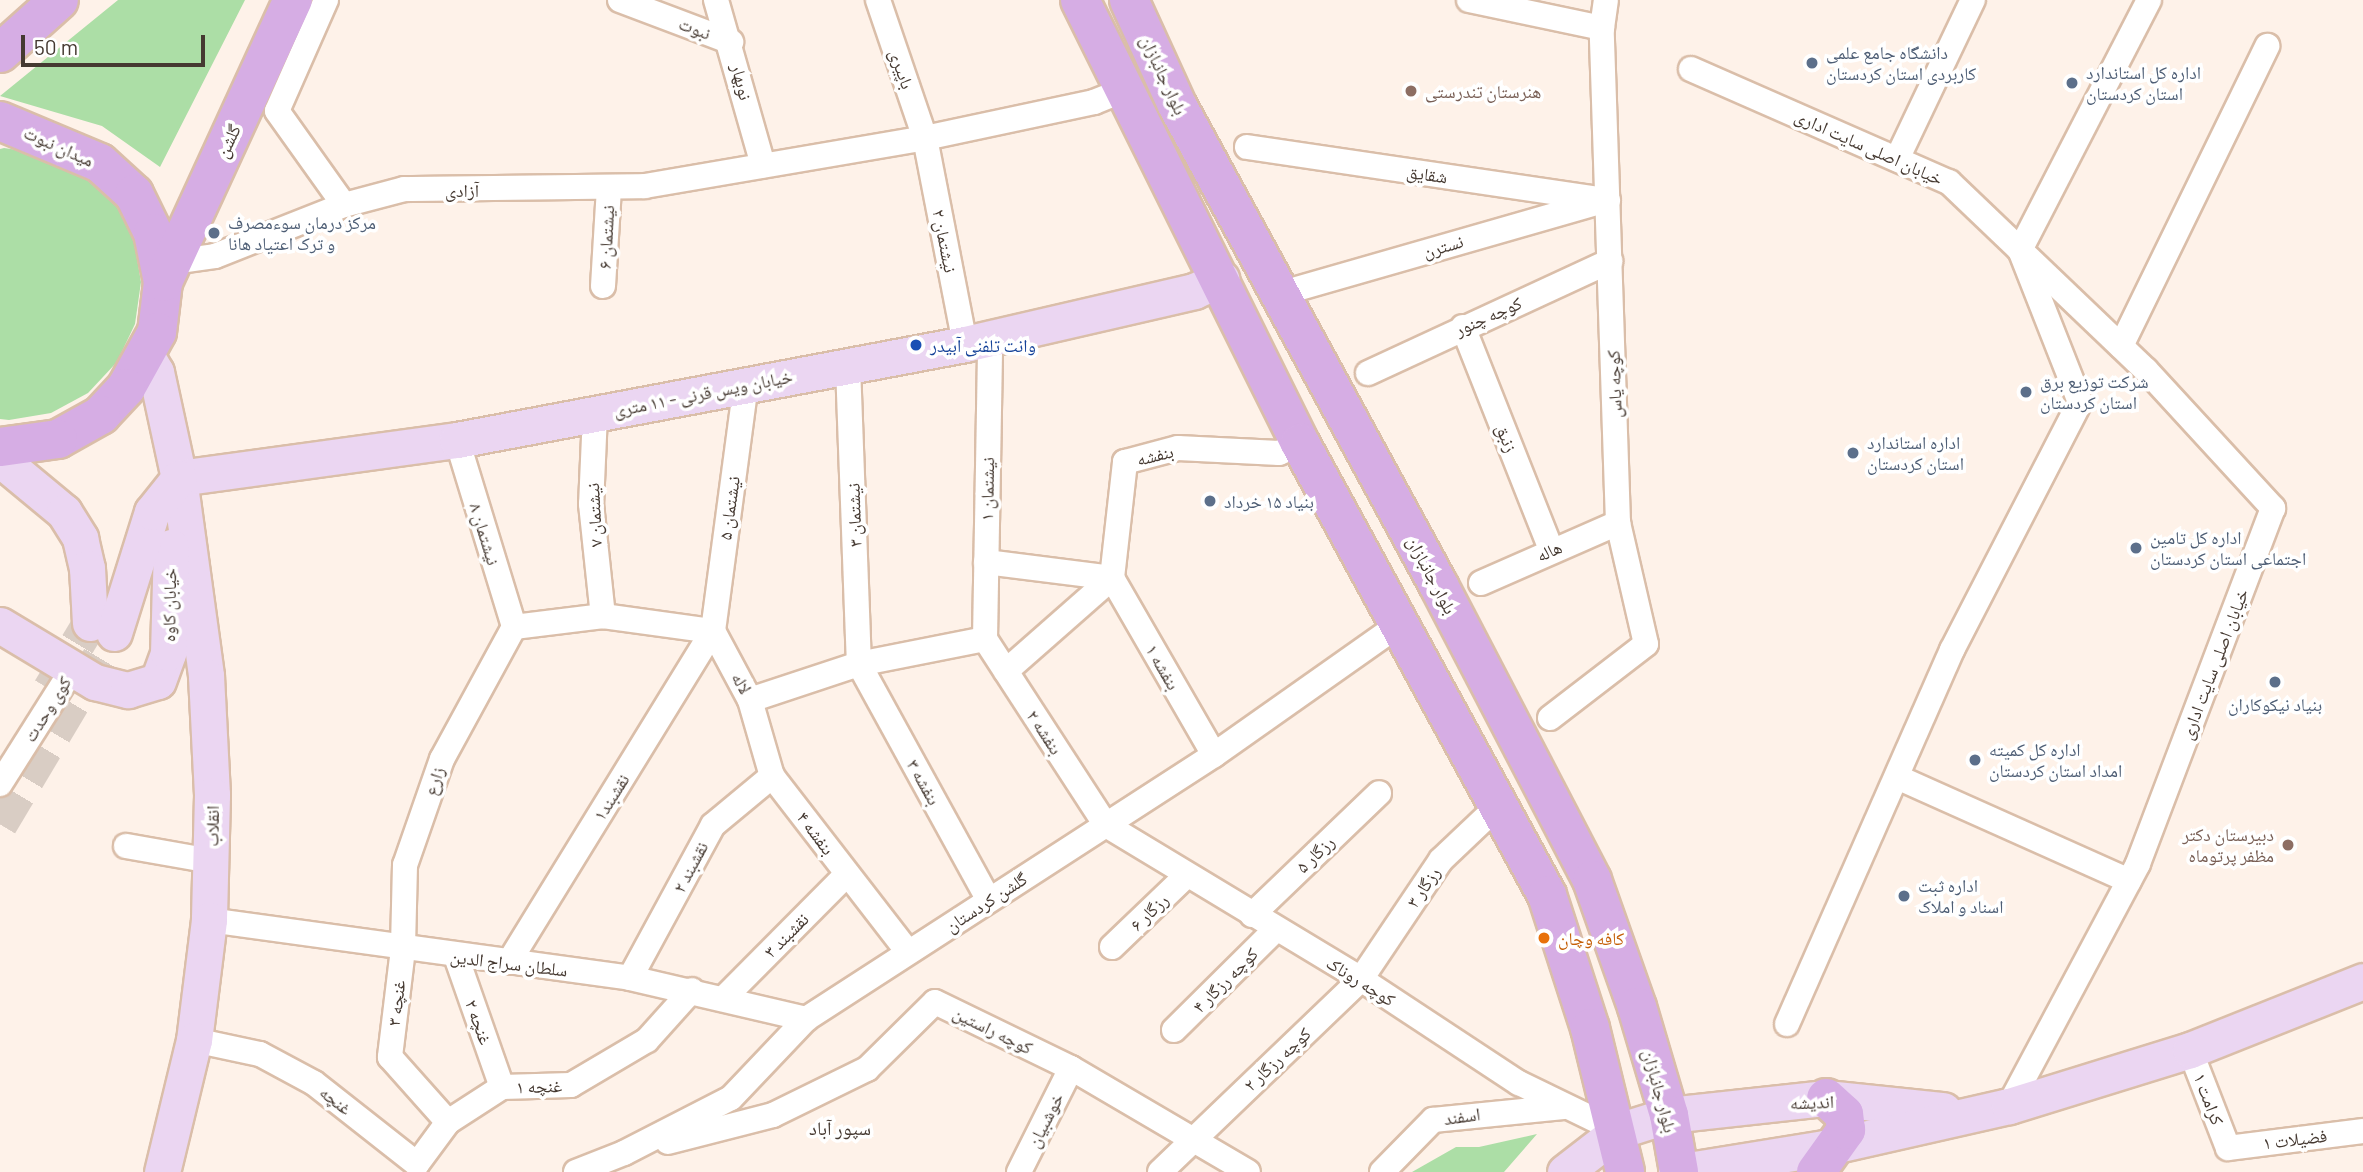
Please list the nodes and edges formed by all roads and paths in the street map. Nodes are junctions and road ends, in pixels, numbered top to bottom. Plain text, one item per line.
1 (59, 0) edge
2 (293, 0) edge
3 (327, 0) edge
4 (620, 0) edge
5 (716, 0) edge
6 (878, 0) edge
7 (1080, 0) edge
8 (1129, 0) edge
9 (1469, 0) edge
10 (1606, 0) edge
11 (1973, 0) edge
12 (2149, 0) edge
13 (1602, 28) junction
14 (732, 42) junction
15 (2267, 46) dead end
16 (0, 53) edge
17 (1691, 69) dead end
18 (1124, 90) junction
19 (0, 121) edge
20 (926, 138) junction
21 (1247, 147) dead end
22 (1898, 159) junction
23 (763, 164) junction
24 (609, 187) junction
25 (1608, 200) junction
26 (344, 205) junction
27 (2021, 250) junction
28 (1610, 261) junction
29 (168, 272) junction
30 (1221, 279) junction
31 (603, 286) dead end
32 (1279, 294) junction
33 (1463, 327) junction
34 (977, 341) junction
35 (2121, 346) junction
36 (146, 355) junction
37 (848, 366) junction
38 (1368, 373) dead end
39 (746, 385) junction
40 (595, 414) junction
41 (457, 440) junction
42 (1300, 443) junction
43 (0, 447) edge
44 (0, 459) edge
45 (178, 478) junction
46 (1618, 523) junction
47 (1551, 549) junction
48 (986, 562) junction
49 (1112, 578) junction
50 (1480, 583) dead end
51 (603, 616) junction
52 (0, 625) edge
53 (1398, 625) junction
54 (514, 627) junction
55 (713, 631) junction
56 (985, 639) junction
57 (859, 664) junction
58 (72, 670) junction
59 (1006, 671) junction
60 (750, 700) junction
61 (1550, 718) dead end
62 (1214, 755) junction
63 (772, 776) junction
64 (1897, 777) junction
65 (0, 784) edge
66 (1379, 793) dead end
67 (1498, 806) junction
68 (1106, 825) junction
69 (125, 846) dead end
70 (211, 861) junction
71 (847, 874) junction
72 (1186, 876) junction
73 (2129, 880) junction
74 (989, 900) junction
75 (1252, 915) junction
76 (209, 920) junction
77 (1275, 930) junction
78 (1112, 947) dead end
79 (403, 949) junction
80 (908, 952) junction
81 (456, 956) junction
82 (509, 962) junction
83 (631, 978) junction
84 (1361, 979) junction
85 (2363, 981) edge
86 (692, 990) junction
87 (725, 997) junction
88 (806, 1019) junction
89 (1787, 1024) dead end
90 (1174, 1030) dead end
91 (194, 1040) junction
92 (2190, 1050) junction
93 (1071, 1068) junction
94 (502, 1087) junction
95 (1826, 1098) junction
96 (2009, 1106) junction
97 (1564, 1107) junction
98 (1669, 1115) junction
99 (448, 1122) junction
100 (1618, 1131) junction
101 (2363, 1131) edge
102 (1192, 1138) junction
103 (2228, 1148) joint
104 (624, 1153) junction
105 (1826, 1158) edge
106 (162, 1172) edge
107 (576, 1172) edge
108 (1019, 1172) edge
109 (1160, 1172) edge
110 (1248, 1172) edge
111 (1382, 1172) edge
112 (1565, 1172) edge
113 (1625, 1172) edge
114 (1678, 1172) edge

1 - 16 main road
2 - 29 main road, گلشن
3 - 26 street
4 - 14 street, نبوت
5 - 14 street, نوبهار
6 - 20 street, باپیری
7 - 18 main road
8 - 32 main road, بلوار جانبازان
9 - 13 street
10 - 13 street, کوچه یاس
11 - 22 street
12 - 27 street
13 - 25 street, کوچه یاس
14 - 23 street, نوبهار
15 - 35 street
17 - 22 street, خیابان اصلی سایت اداری
18 - 20 street, آزادی
18 - 30 main road
19 - 29 main road, میدان نبوت
20 - 23 street, آزادی
20 - 34 street, ۲ نیشتمان
21 - 25 street, شقایق
22 - 27 street, خیابان اصلی سایت اداری
23 - 24 street, آزادی
24 - 26 street, آزادی
24 - 31 street, نیشتمان ۶
25 - 28 street, کوچه یاس
25 - 32 street, نسترن
26 - 29 street, آزادی
27 - 35 street, خیابان اصلی سایت اداری
27 - 64 street
28 - 33 street, کوچه چنور
28 - 46 street, کوچه یاس
29 - 36 main road, میدان نبوت
30 - 34 main road, خیابان ویس قرنی - ۱۱ متری
30 - 42 main road
32 - 98 main road, بلوار جانبازان
33 - 38 street, کوچه چنور
33 - 47 street, زنبق
34 - 37 main road, خیابان ویس قرنی - ۱۱ متری
34 - 48 street, نیشتمان ۱
35 - 73 street, خیابان اصلی سایت اداری
36 - 43 main road, میدان نبوت
36 - 45 main road, انقلاب
37 - 39 main road, خیابان ویس قرنی - ۱۱ متری
37 - 57 street, نیشتمان ۳
39 - 40 main road, خیابان ویس قرنی - ۱۱ متری
39 - 55 street, نیشتمان ۵
40 - 41 main road, خیابان ویس قرنی - ۱۱ متری
40 - 51 street, نیشتمان ۷
41 - 45 main road, خیابان ویس قرنی - ۱۱ متری
41 - 54 street, نیشتمان ۸
42 - 49 street, بنفشه
42 - 53 main road
44 - 45 main road
45 - 58 main road, خیابان کاوه
45 - 70 main road, انقلاب
46 - 47 street, هاله
46 - 61 street, کوچه یاس
47 - 50 street, هاله
48 - 49 street
48 - 56 street, نیشتمان ۱
49 - 59 street
49 - 62 street, بنفشه ۱
51 - 54 street
51 - 55 street
52 - 58 main road, خیابان کاوه
53 - 62 street, گلشن کردستان
53 - 67 main road
54 - 79 street, زارع
55 - 60 street, لاله
55 - 82 street, نقشبند۱
56 - 57 street, لاله
56 - 59 street, بنفشه ۲
57 - 60 street, لاله
57 - 74 street, بنفشه ۳
58 - 65 street, کوی وحدت
59 - 68 street, بنفشه ۲
60 - 63 street, بنفشه ۴
62 - 68 street, گلشن کردستان
63 - 71 street, بنفشه ۴
63 - 83 street, نقشبند ۲
64 - 73 street
64 - 89 street
66 - 75 street, رزگار ۵
67 - 84 street, رزگار ۳
67 - 100 main road
68 - 72 street, کوچه روناک
68 - 74 street, گلشن کردستان
69 - 70 street
70 - 76 main road, انقلاب
71 - 80 street, بنفشه ۴
71 - 87 street, نقشبند ۳
72 - 75 street, کوچه روناک
72 - 78 street, رزگار ۶
73 - 96 street, خیابان اصلی سایت اداری
74 - 80 street, گلشن کردستان
75 - 77 street, کوچه روناک
76 - 79 street, سلطان سراج الدین
76 - 91 main road, انقلاب
77 - 84 street, کوچه روناک
77 - 90 street, کوچه رزگار ۴
79 - 81 street, سلطان سراج الدین
79 - 99 street, غنچه ۳
80 - 88 street, گلشن کردستان
81 - 82 street, سلطان سراج الدین
81 - 94 street, غنچه ۲
82 - 83 street, سلطان سراج الدین
83 - 86 street, سلطان سراج الدین
84 - 97 street, کوچه روناک
84 - 102 street, کوچه رزگار ۲
85 - 92 main road, اندیشه
86 - 87 street, سلطان سراج الدین
86 - 94 street, غنچه ۱
87 - 88 street, سلطان سراج الدین
88 - 104 street, گلشن کردستان
91 - 99 street, غنچه
91 - 106 main road, انقلاب
92 - 96 main road, اندیشه
92 - 103 street, کرامت ۱
93 - 102 street, کوچه راستین
93 - 104 street, کوچه راستین
93 - 108 street, خوشبیان
94 - 99 street, غنچه ۱
95 - 96 main road, اندیشه
95 - 98 main road, اندیشه
95 - 105 main road
96 - 105 main road, اندیشه
97 - 100 street, کوچه روناک
97 - 111 street, اسفند
98 - 100 main road, اندیشه
98 - 114 main road, بلوار جانبازان
100 - 112 main road
100 - 113 main road
101 - 103 street, فضیلات ۱
102 - 109 street, کوچه رزگار ۲
102 - 110 street, کوچه راستین
104 - 107 street, گلشن کردستان
105 - 114 main road, اندیشه

